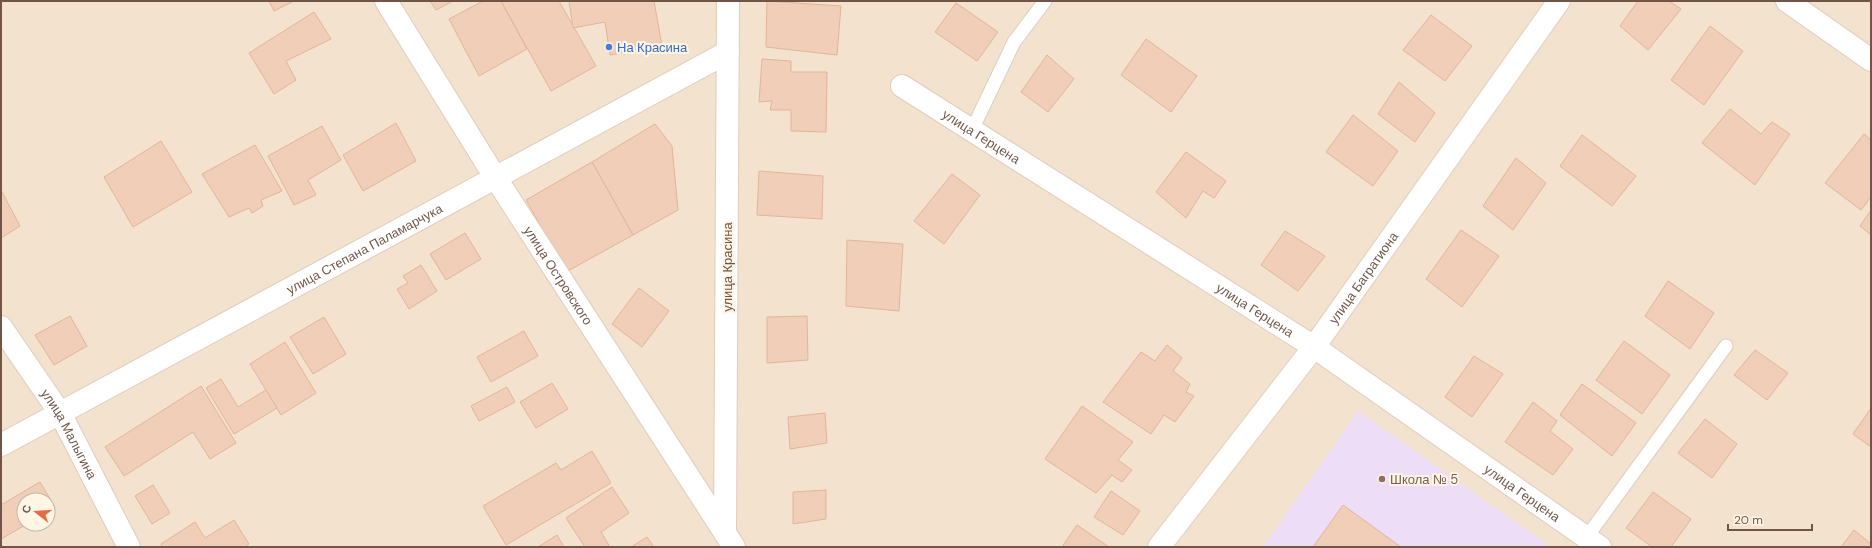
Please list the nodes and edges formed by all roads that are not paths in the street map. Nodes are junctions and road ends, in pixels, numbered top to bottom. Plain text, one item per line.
1 (386, 1) edge
2 (728, 1) edge
3 (1045, 1) edge
4 (1559, 1) edge
5 (1786, 1) edge
6 (728, 52) junction
7 (1871, 60) edge
8 (902, 86) dead end
9 (972, 130) junction
10 (494, 177) junction
11 (1, 327) edge
12 (1726, 346) dead end
13 (1314, 347) junction
14 (60, 413) junction
15 (1, 445) edge
16 (730, 540) edge
17 (1593, 542) edge
18 (129, 547) edge
19 (1159, 547) edge

1 - 10 street, улица Островского
2 - 6 street, улица Красина
3 - 9 lane
4 - 13 street, улица Багратиона
5 - 7 street
6 - 10 street, улица Степана Паламарчука
6 - 16 street, улица Красина
8 - 9 street, улица Герцена
9 - 13 street, улица Герцена
10 - 14 street, улица Степана Паламарчука
10 - 16 street, улица Островского
11 - 14 street, улица Малыгина
12 - 17 lane
13 - 17 street, улица Герцена
13 - 19 street, улица Багратиона
14 - 15 street, улица Степана Паламарчука
14 - 18 street, улица Малыгина

